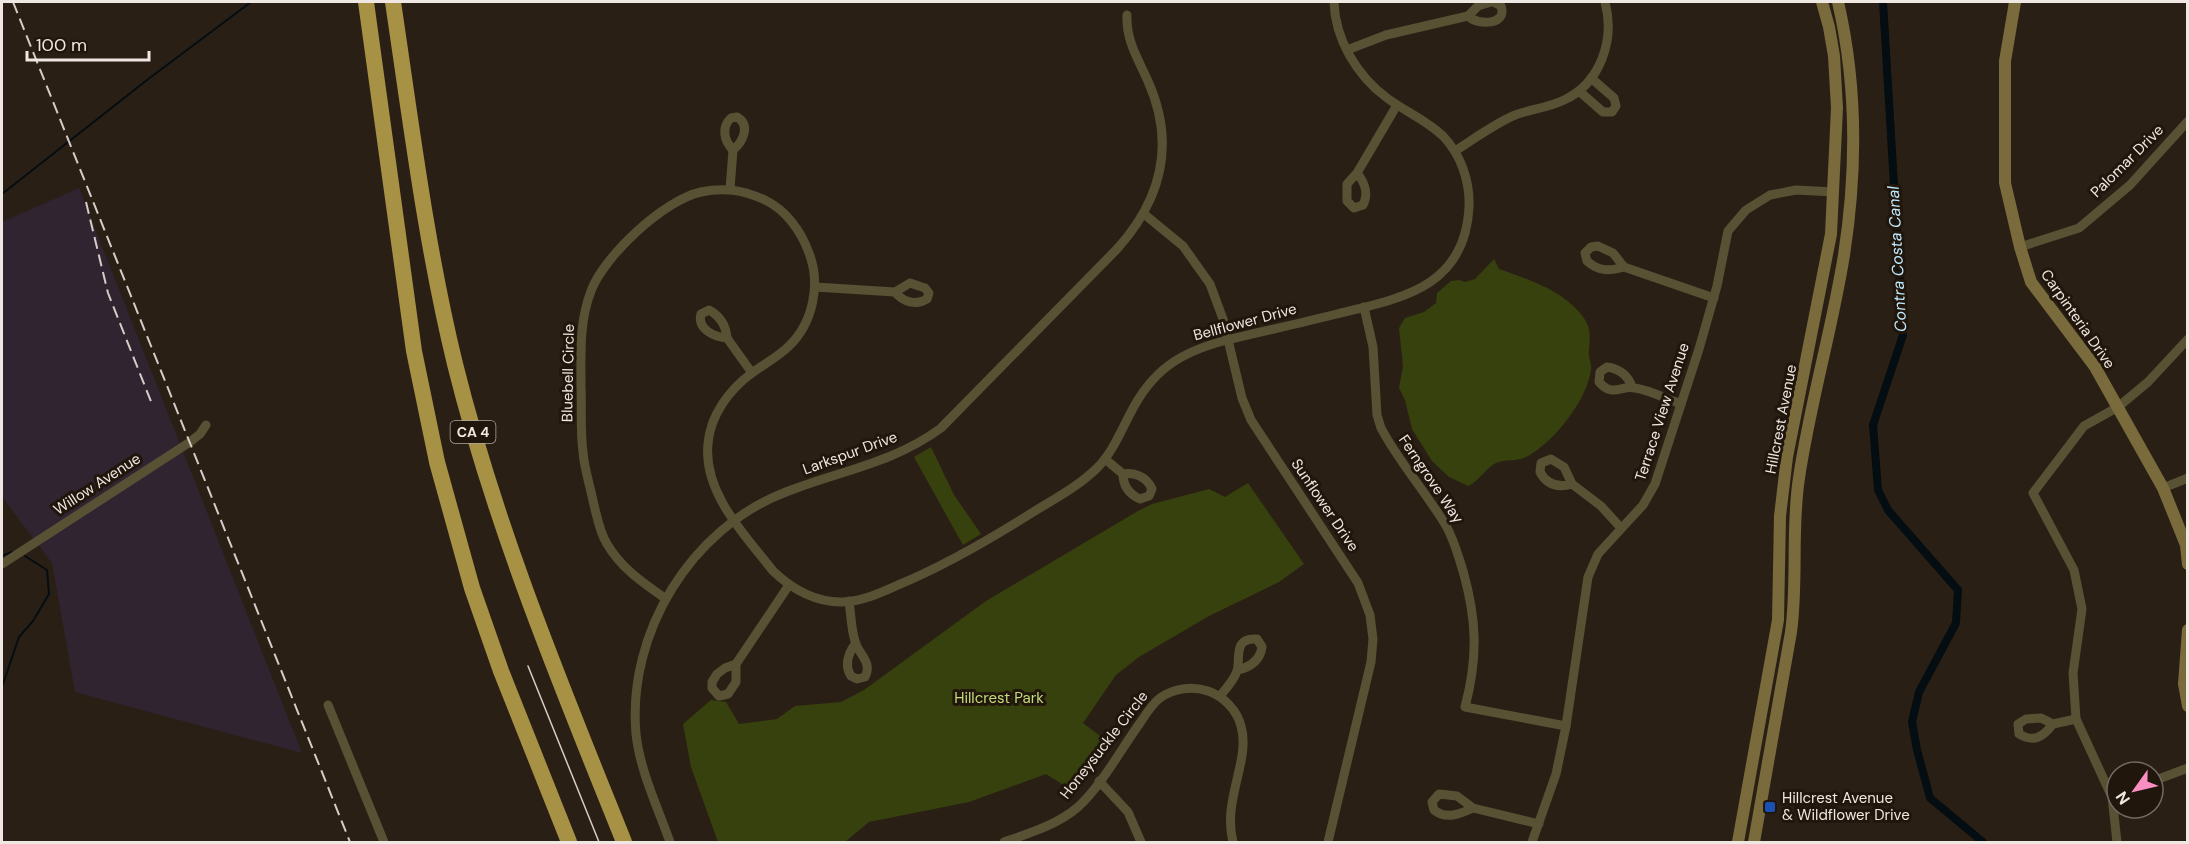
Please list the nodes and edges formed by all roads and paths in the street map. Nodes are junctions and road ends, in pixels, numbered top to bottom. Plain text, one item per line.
1 (366, 2) edge
2 (393, 2) edge
3 (1334, 2) edge
4 (1492, 2) edge
5 (1605, 2) edge
6 (1821, 2) edge
7 (1838, 2) edge
8 (2016, 2) edge
9 (1127, 15) dead end
10 (1468, 16) junction
11 (1347, 50) junction
12 (1591, 78) junction
13 (1579, 91) junction
14 (1397, 105) junction
15 (2187, 121) edge
16 (733, 150) dead end
17 (1455, 150) junction
18 (1357, 173) dead end
19 (730, 189) junction
20 (1834, 192) junction
21 (1144, 214) junction
22 (2020, 247) junction
23 (1624, 267) dead end
24 (815, 287) junction
25 (895, 292) dead end
26 (1714, 298) junction
27 (1364, 307) junction
28 (726, 338) dead end
29 (1227, 339) junction
30 (2187, 339) edge
31 (752, 373) junction
32 (1632, 387) dead end
33 (1681, 404) junction
34 (2118, 407) junction
35 (206, 425) dead end
36 (1105, 459) junction
37 (1123, 474) dead end
38 (2187, 478) edge
39 (1572, 484) dead end
40 (2163, 488) junction
41 (735, 521) junction
42 (1621, 528) junction
43 (2, 564) edge
44 (2187, 564) edge
45 (789, 585) junction
46 (666, 598) junction
47 (849, 602) junction
48 (2187, 630) edge
49 (855, 644) dead end
50 (736, 664) dead end
51 (1238, 670) dead end
52 (1220, 696) junction
53 (328, 705) dead end
54 (2187, 706) edge
55 (1761, 714) junction
56 (2076, 719) junction
57 (2053, 724) dead end
58 (1566, 726) junction
59 (2187, 768) edge
60 (1767, 771) junction
61 (2165, 776) edge
62 (2105, 778) edge
63 (1099, 781) junction
64 (1473, 808) dead end
65 (2116, 820) edge
66 (1539, 824) junction
67 (384, 843) edge
68 (569, 843) edge
69 (624, 843) edge
70 (670, 843) edge
71 (1004, 843) edge
72 (1142, 843) edge
73 (1233, 843) edge
74 (1328, 843) edge
75 (1532, 843) edge
76 (1738, 843) edge
77 (1754, 843) edge
78 (2117, 843) edge

1 - 68 highway, CA 4
2 - 69 highway, CA 4
3 - 11 street, Bellflower Drive
4 - 10 street
4 - 10 street
5 - 12 street
6 - 20 main road, Hillcrest Avenue
7 - 60 main road, Hillcrest Avenue
8 - 22 main road, Carpinteria Drive
9 - 21 street, Larkspur Drive
10 - 11 street
11 - 14 street, Bellflower Drive
12 - 13 street
12 - 13 street
13 - 17 street
14 - 17 street, Bellflower Drive
14 - 18 street
15 - 22 street, Palomar Drive
16 - 19 street
17 - 27 street, Bellflower Drive
19 - 24 street, Bluebell Circle
19 - 46 street, Bluebell Circle
20 - 26 street, Terrace View Avenue
20 - 55 main road, Hillcrest Avenue
21 - 29 street, Sunflower Drive
21 - 41 street, Larkspur Drive
22 - 34 main road, Carpinteria Drive
23 - 26 street
24 - 25 street
24 - 31 street, Bluebell Circle
26 - 33 street, Terrace View Avenue
27 - 29 street, Bellflower Drive
27 - 58 street, Ferngrove Way
28 - 31 street
29 - 36 street, Bellflower Drive
29 - 74 street, Sunflower Drive
30 - 34 street
31 - 41 street, Bluebell Circle
32 - 33 street
33 - 42 street, Terrace View Avenue
34 - 40 main road, Carpinteria Drive
34 - 56 street
35 - 43 street, Willow Avenue
36 - 37 street
36 - 47 street, Bellflower Drive
38 - 40 street
39 - 42 street
40 - 44 main road, Carpinteria Drive
41 - 45 street, Bellflower Drive
41 - 46 street, Larkspur Drive
42 - 58 street, Terrace View Avenue
45 - 47 street, Bellflower Drive
45 - 50 street
46 - 70 street, Larkspur Drive
47 - 49 street
48 - 54 main road
51 - 52 street
52 - 63 street, Honeysuckle Circle
52 - 73 street
53 - 67 street
55 - 60 main road
55 - 76 main road, Hillcrest Avenue
56 - 57 street
56 - 62 street
58 - 66 street, Terrace View Avenue
59 - 61 street
60 - 77 main road, Hillcrest Avenue
63 - 71 street, Honeysuckle Circle
63 - 72 street
64 - 66 street
65 - 78 street
66 - 75 street, Terrace View Avenue

